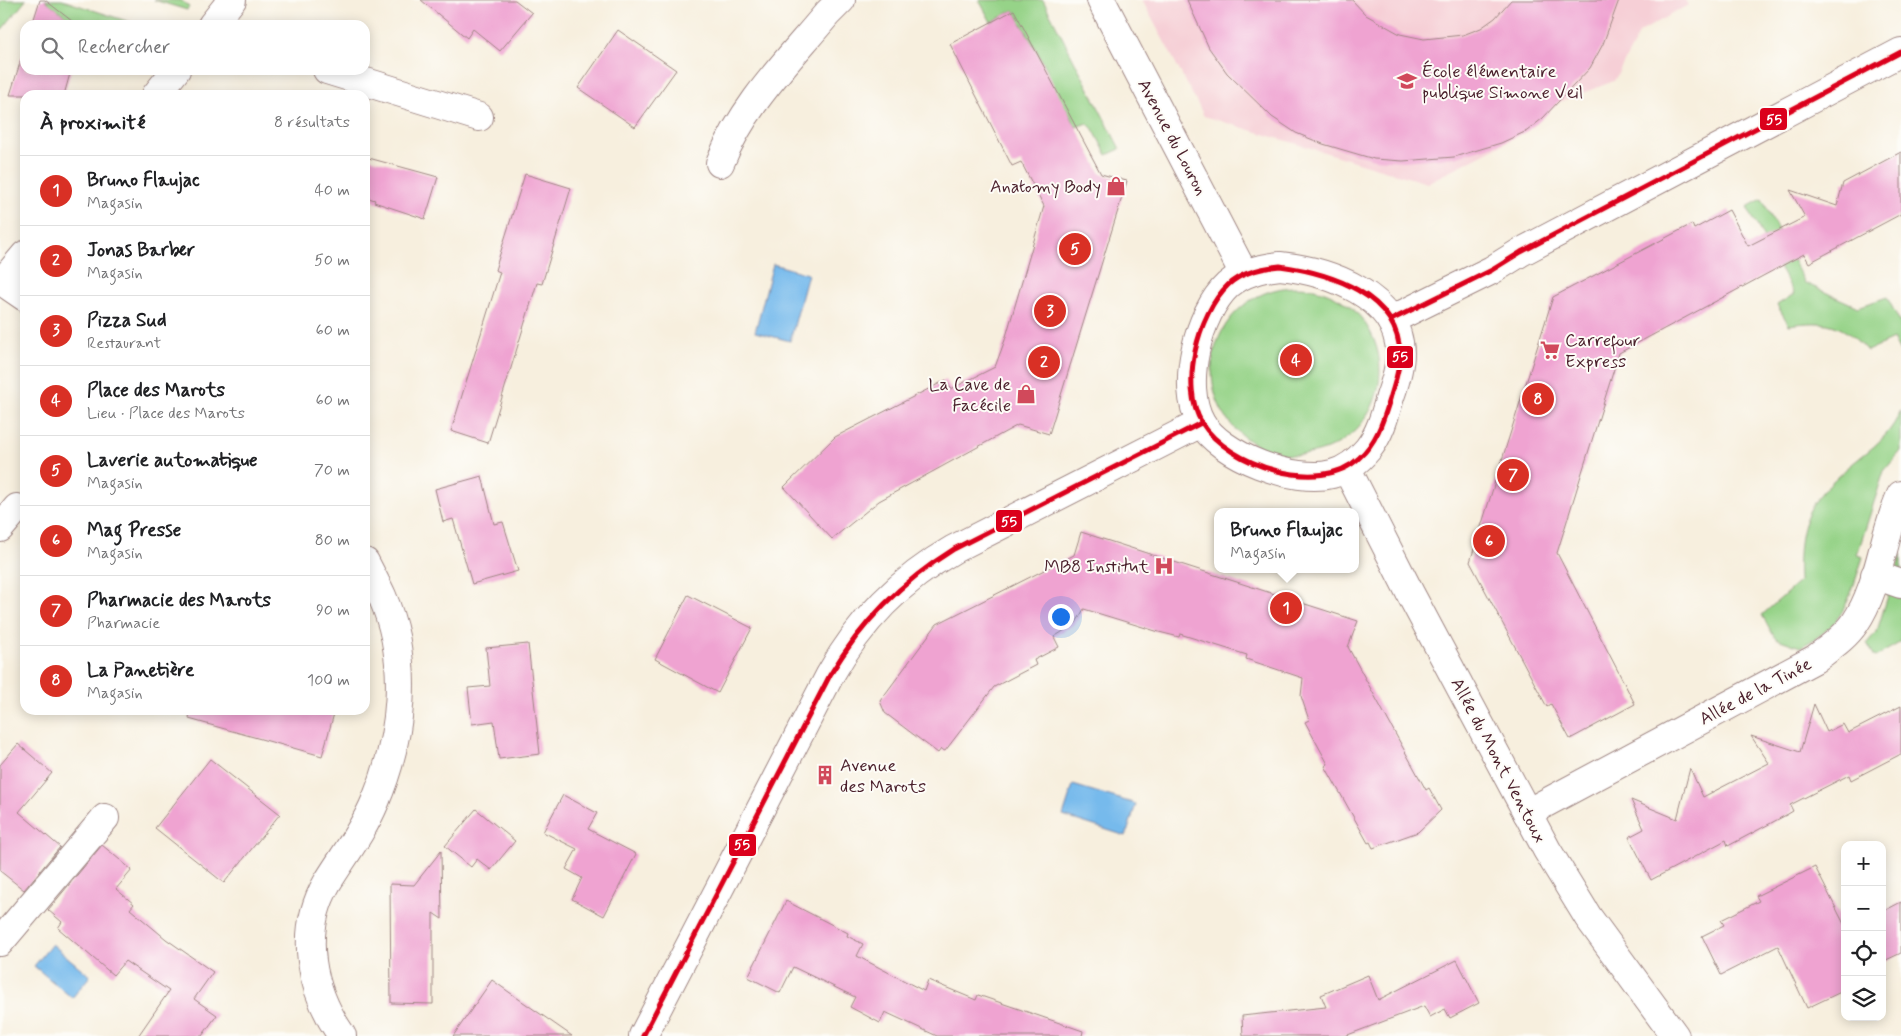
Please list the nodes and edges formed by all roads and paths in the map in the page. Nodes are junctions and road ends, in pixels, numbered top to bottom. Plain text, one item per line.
1 (232, 0) edge
2 (841, 0) edge
3 (1101, 0) edge
4 (216, 20) edge
5 (1901, 52) edge
6 (172, 75) edge
7 (343, 75) edge
8 (160, 90) edge
9 (479, 117) dead end
10 (720, 163) dead end
11 (20, 260) edge
12 (1244, 274) junction
13 (1, 281) edge
14 (20, 294) edge
15 (1392, 320) junction
16 (1201, 422) junction
17 (1348, 469) junction
18 (1901, 495) edge
19 (17, 508) dead end
20 (0, 528) edge
21 (370, 572) edge
22 (1875, 575) junction
23 (1901, 584) edge
24 (1527, 813) junction
25 (105, 818) dead end
26 (0, 942) edge
27 (342, 1036) edge
28 (643, 1036) edge
29 (1675, 1036) edge

1 - 4 street
2 - 10 street
3 - 12 street, Avenue du Louron
5 - 15 street
6 - 8 street
7 - 9 street
11 - 13 street
12 - 15 street
12 - 16 street
13 - 14 street
15 - 17 street
16 - 17 street
16 - 28 street
17 - 24 street, Allée du Mont Ventoux
18 - 22 street, Allée de la Tinée
19 - 20 street
21 - 27 street
22 - 23 street
22 - 24 street, Allée de la Tinée
24 - 29 street, Allée du Mont Ventoux
25 - 26 street

